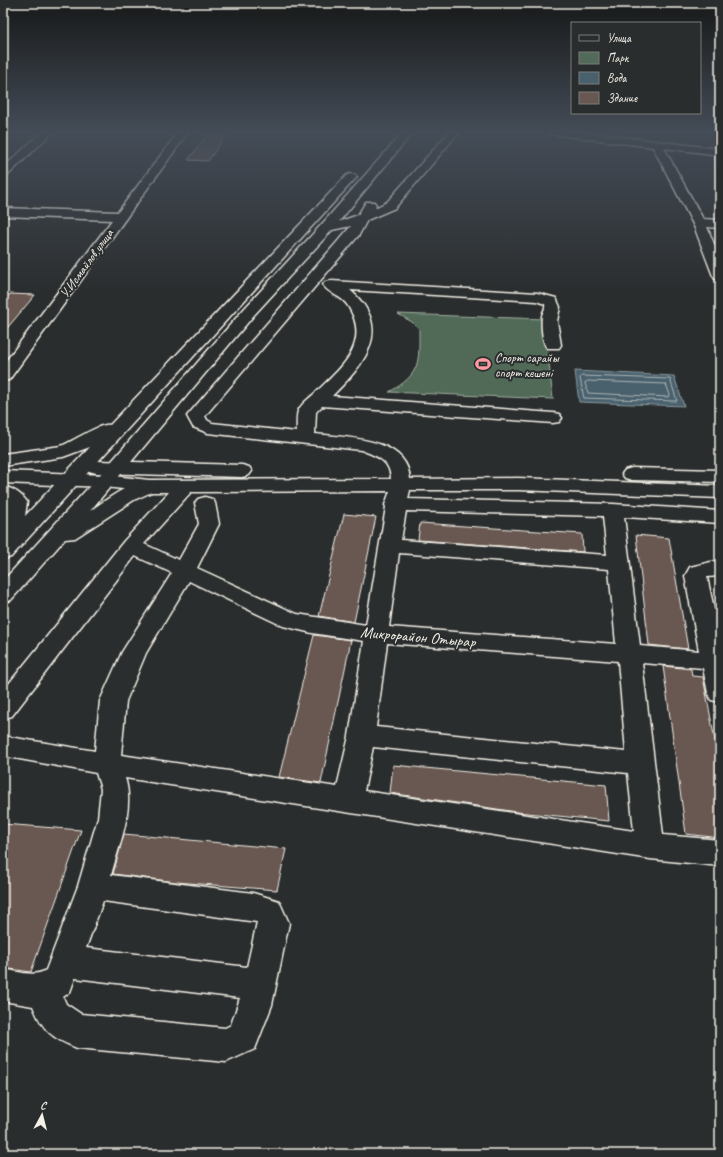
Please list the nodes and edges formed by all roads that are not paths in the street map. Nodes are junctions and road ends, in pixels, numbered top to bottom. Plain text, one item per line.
1 (143, 185) edge
2 (344, 185) edge
3 (362, 185) edge
4 (408, 185) edge
5 (685, 185) edge
6 (353, 196) junction
7 (367, 211) junction
8 (3, 212) edge
9 (119, 216) junction
10 (709, 224) edge
11 (327, 227) junction
12 (354, 232) junction
13 (720, 249) edge
14 (720, 276) edge
15 (314, 279) junction
16 (331, 285) junction
17 (228, 309) junction
18 (249, 312) junction
19 (553, 345) dead end
20 (3, 376) edge
21 (316, 400) junction
22 (553, 418) dead end
23 (124, 421) junction
24 (306, 437) junction
25 (3, 461) edge
26 (76, 473) junction
27 (111, 474) junction
28 (720, 476) edge
29 (3, 477) edge
30 (149, 486) junction
31 (184, 486) junction
32 (398, 486) junction
33 (3, 492) edge
34 (720, 492) edge
35 (205, 503) dead end
36 (613, 510) junction
37 (720, 517) edge
38 (131, 546) junction
39 (389, 546) junction
40 (44, 548) junction
41 (6, 549) edge
42 (618, 563) junction
43 (185, 570) junction
44 (720, 570) edge
45 (3, 595) edge
46 (376, 633) junction
47 (628, 652) junction
48 (717, 661) edge
49 (720, 693) edge
50 (3, 709) edge
51 (362, 736) junction
52 (3, 746) edge
53 (107, 764) junction
54 (640, 764) junction
55 (348, 801) junction
56 (650, 846) junction
57 (720, 853) edge
58 (93, 886) junction
59 (64, 961) junction
60 (260, 984) junction
61 (3, 986) edge
62 (45, 990) junction

1 - 9 main road, У.Исмайлов улица
2 - 17 main road
3 - 6 main road
4 - 7 main road
5 - 10 main road
6 - 7 main road
6 - 11 main road
7 - 11 main road
7 - 12 main road
8 - 9 main road
9 - 20 main road, У.Исмайлов улица
10 - 13 main road
10 - 14 main road
11 - 12 main road
11 - 18 main road
12 - 15 main road
15 - 16 main road
15 - 24 main road
16 - 19 main road
16 - 21 main road
17 - 18 main road
17 - 23 main road
18 - 27 main road
21 - 22 main road
21 - 24 main road
23 - 25 main road
23 - 26 main road
24 - 32 main road
25 - 26 main road
26 - 27 main road
26 - 29 main road
26 - 41 main road
27 - 30 main road
27 - 32 main road
27 - 40 main road
28 - 32 main road
30 - 31 main road
30 - 40 main road
31 - 32 main road
31 - 38 main road
32 - 34 main road
32 - 36 main road
32 - 39 main road
33 - 41 main road
35 - 43 main road
36 - 37 main road
36 - 42 main road
38 - 43 main road, Микрорайон Отырар
38 - 50 main road
39 - 42 main road
39 - 46 main road
40 - 45 main road
42 - 47 main road
43 - 46 main road, Микрорайон Отырар
43 - 53 main road
44 - 48 main road
46 - 47 main road, Микрорайон Отырар
46 - 51 main road
47 - 48 main road, Микрорайон Отырар
47 - 54 main road
48 - 49 main road
51 - 54 main road
51 - 55 main road
52 - 53 main road
53 - 55 main road
53 - 58 main road
54 - 56 main road
55 - 56 main road
56 - 57 main road
58 - 59 main road
58 - 60 main road
59 - 60 main road
59 - 62 main road
60 - 62 main road
61 - 62 main road

